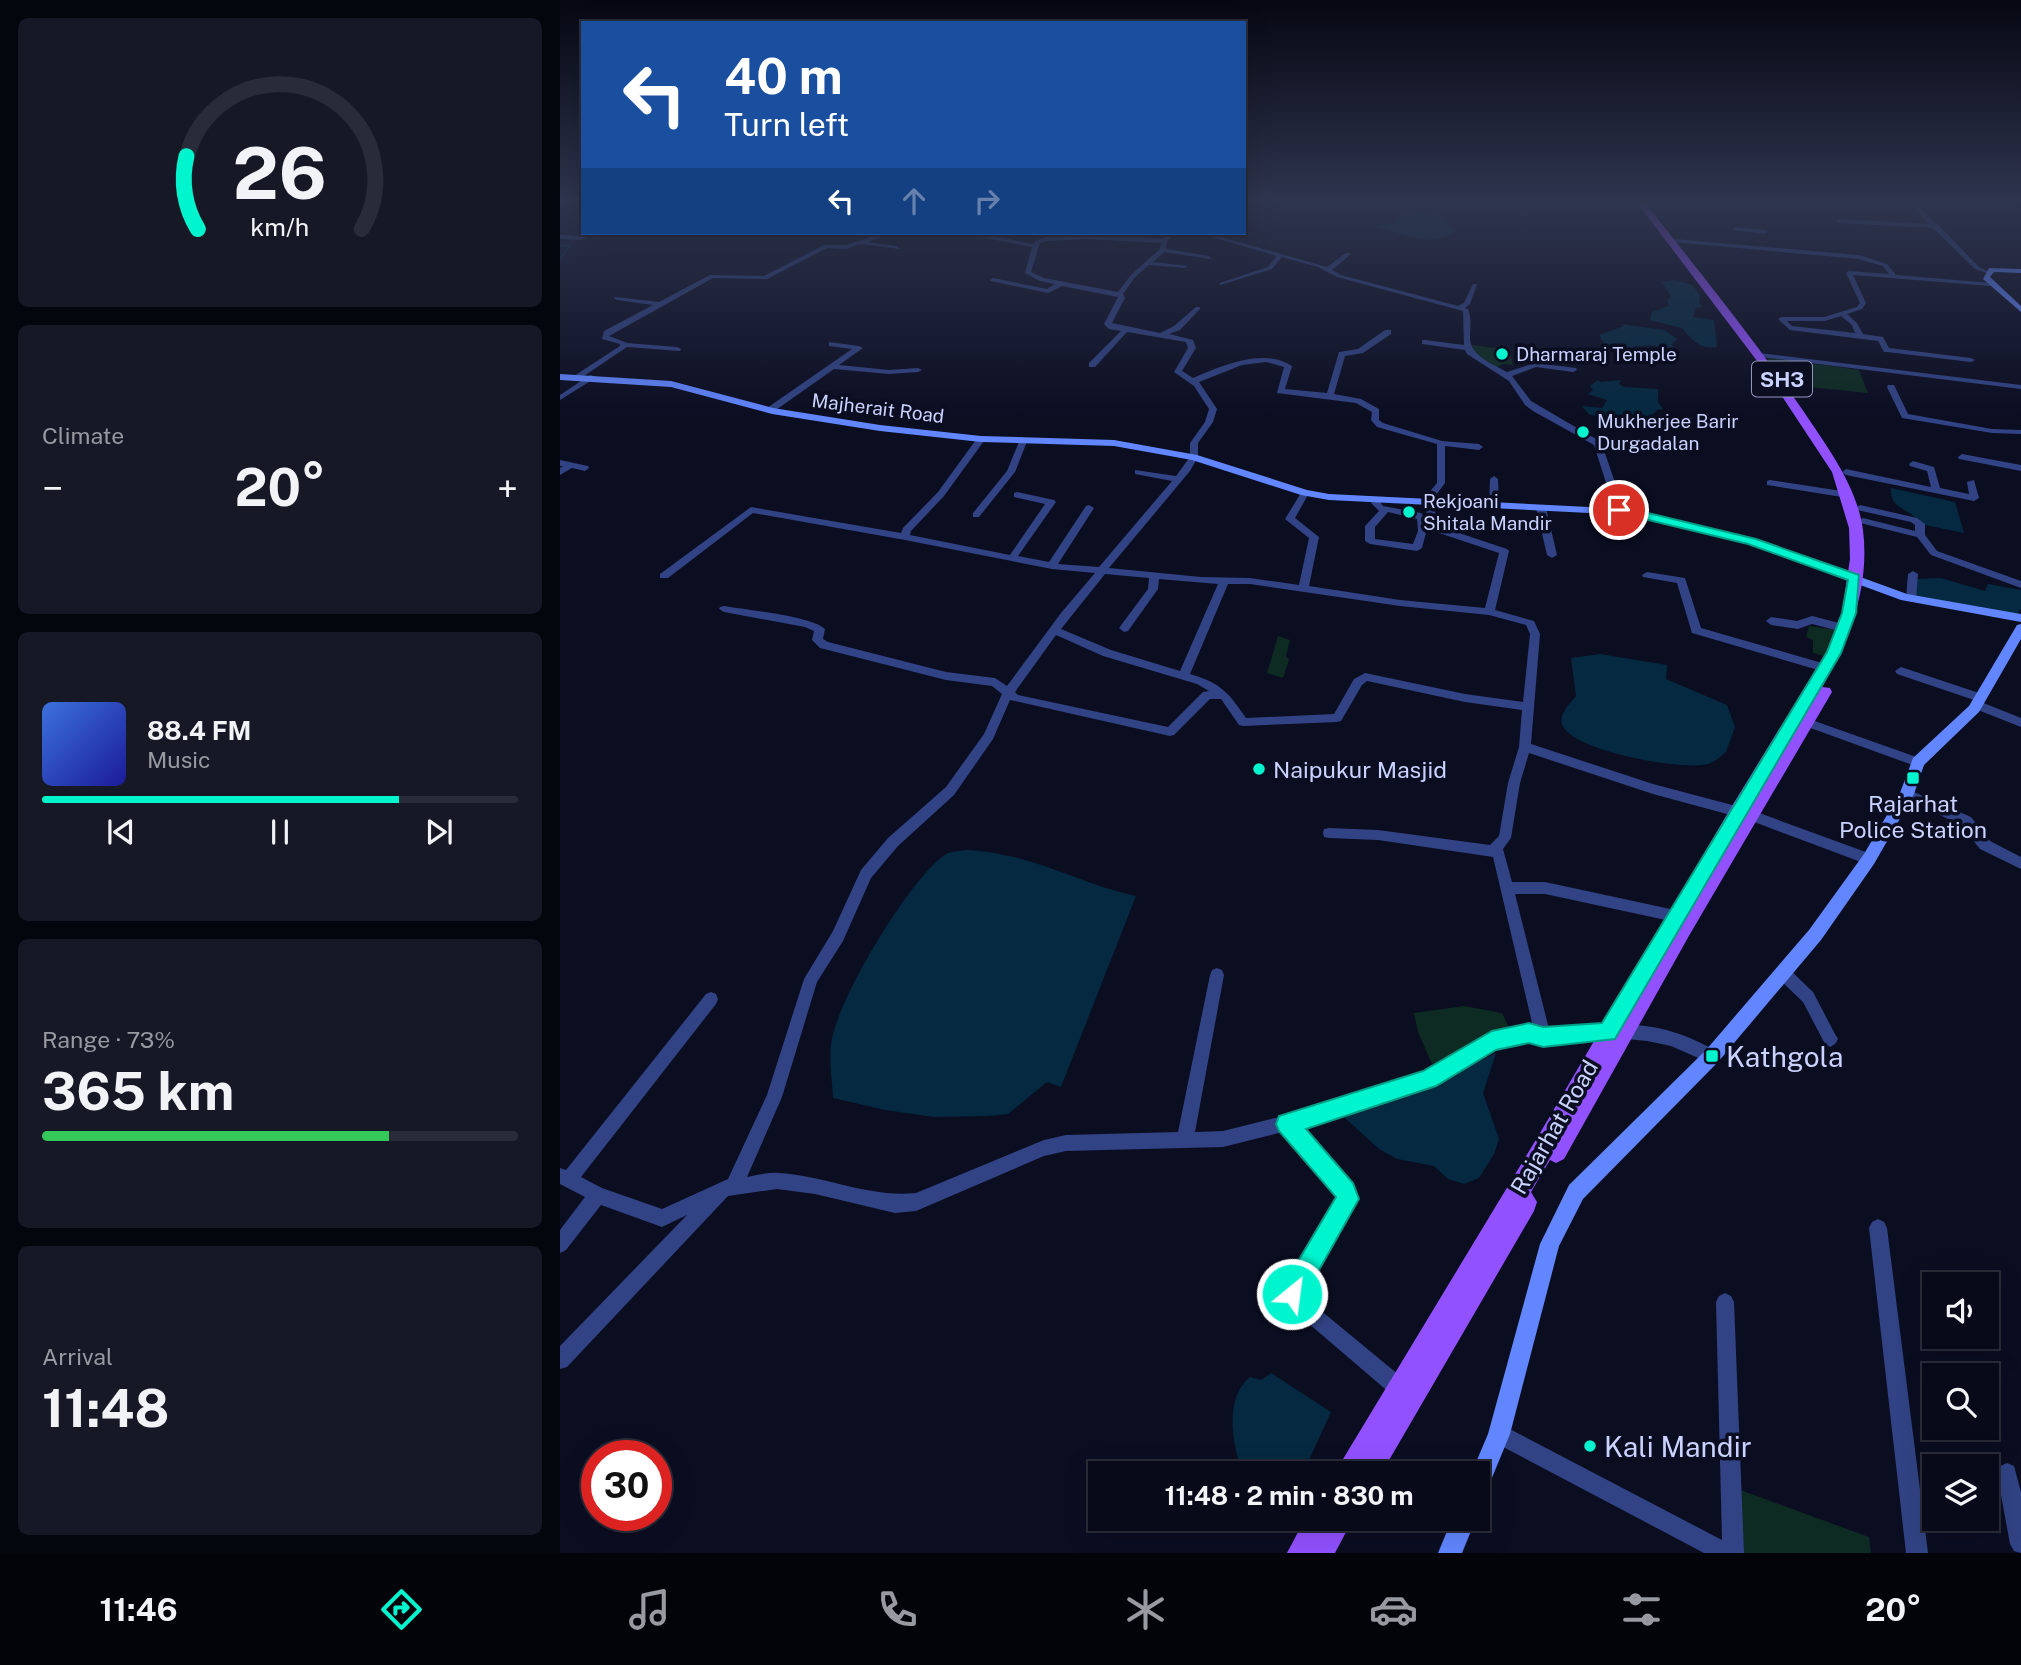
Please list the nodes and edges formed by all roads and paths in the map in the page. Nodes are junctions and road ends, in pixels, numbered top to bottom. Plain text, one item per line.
1 (776, 272) edge
2 (1028, 272) edge
3 (1137, 272) edge
4 (1257, 272) edge
5 (1333, 272) edge
6 (1696, 272) edge
7 (1699, 272) edge
8 (1891, 272) edge
9 (1987, 273) edge
10 (1894, 276) junction
11 (993, 280) dead end
12 (1062, 283) junction
13 (1222, 284) dead end
14 (1990, 284) junction
15 (1475, 285) dead end
16 (1119, 295) junction
17 (617, 298) dead end
18 (660, 304) junction
19 (1460, 307) junction
20 (1198, 308) dead end
21 (2021, 310) edge
22 (1843, 314) junction
23 (1125, 330) junction
24 (1388, 332) dead end
25 (1161, 335) junction
26 (1860, 336) junction
27 (1425, 342) dead end
28 (832, 344) dead end
29 (624, 345) junction
30 (1468, 348) junction
31 (677, 349) dead end
32 (1886, 350) junction
33 (1762, 355) junction
34 (1971, 360) dead end
35 (1092, 365) dead end
36 (834, 367) junction
37 (918, 370) dead end
38 (1573, 370) dead end
39 (1895, 371) junction
40 (578, 376) junction
41 (1507, 376) junction
42 (560, 377) edge
43 (593, 377) junction
44 (1194, 381) junction
45 (1891, 387) dead end
46 (2021, 387) edge
47 (1330, 397) junction
48 (560, 398) edge
49 (769, 410) junction
50 (2021, 432) edge
51 (981, 439) junction
52 (1024, 439) junction
53 (1441, 443) junction
54 (1479, 447) dead end
55 (1194, 457) junction
56 (1962, 457) dead end
57 (560, 463) edge
58 (1913, 464) dead end
59 (570, 465) junction
60 (585, 468) dead end
61 (2021, 468) edge
62 (560, 472) edge
63 (1138, 472) dead end
64 (1846, 472) junction
65 (1177, 479) junction
66 (1494, 479) dead end
67 (1770, 482) dead end
68 (1971, 482) dead end
69 (1936, 490) junction
70 (1306, 493) junction
71 (1017, 495) dead end
72 (1848, 495) junction
73 (1378, 499) junction
74 (1431, 503) junction
75 (1494, 506) junction
76 (1089, 508) dead end
77 (1541, 508) junction
78 (1386, 509) junction
79 (1860, 509) junction
80 (1620, 511) junction
81 (976, 515) dead end
82 (1863, 521) junction
83 (1920, 535) junction
84 (905, 537) junction
85 (1552, 555) dead end
86 (1013, 557) junction
87 (1052, 566) junction
88 (1101, 571) junction
89 (1913, 574) dead end
90 (1647, 575) dead end
91 (664, 576) dead end
92 (1154, 576) junction
93 (1860, 580) junction
94 (1224, 581) junction
95 (2021, 585) edge
96 (1303, 589) junction
97 (1911, 598) junction
98 (724, 609) dead end
99 (1489, 612) junction
100 (2021, 618) edge
101 (1771, 621) dead end
102 (1124, 628) dead end
103 (1843, 628) junction
104 (2021, 628) edge
105 (1054, 630) junction
106 (1825, 668) junction
107 (1901, 671) dead end
108 (1184, 675) junction
109 (1008, 693) junction
110 (1224, 695) junction
111 (1979, 702) junction
112 (1528, 707) junction
113 (1809, 723) junction
114 (2021, 723) edge
115 (1525, 747) junction
116 (1918, 762) junction
117 (1907, 794) junction
118 (1744, 813) junction
119 (1329, 833) dead end
120 (1498, 852) junction
121 (1869, 859) junction
122 (2021, 863) edge
123 (1508, 888) junction
124 (1675, 916) junction
125 (1783, 973) junction
126 (1217, 975) dead end
127 (711, 999) dead end
128 (1618, 1032) junction
129 (1543, 1037) junction
130 (1830, 1039) dead end
131 (1712, 1056) junction
132 (1286, 1124) junction
133 (1185, 1140) junction
134 (564, 1178) edge
135 (729, 1187) junction
136 (598, 1195) junction
137 (1878, 1228) dead end
138 (560, 1244) edge
139 (1725, 1302) dead end
140 (560, 1360) edge
141 (1398, 1387) junction
142 (1499, 1434) junction
143 (1355, 1461) edge
144 (1372, 1461) edge
145 (1488, 1461) edge
146 (2007, 1473) dead end
147 (1315, 1531) edge
148 (1331, 1531) edge
149 (1459, 1531) edge
150 (2021, 1544) edge
151 (1302, 1553) edge
152 (1318, 1553) edge
153 (1450, 1553) edge
154 (1726, 1553) edge
155 (1733, 1553) edge
156 (1917, 1553) edge

1 - 18 street
2 - 12 street
3 - 16 street
4 - 13 street
5 - 19 street
6 - 72 main road, Rajarhat Road / SH3
7 - 33 main road, Rajarhat Road / SH3
8 - 10 street
9 - 14 street
10 - 14 street
10 - 22 street
11 - 12 street
12 - 16 street
14 - 21 street
15 - 19 street
16 - 23 street
17 - 18 street
18 - 29 street
19 - 30 street
20 - 25 street
22 - 26 street
22 - 26 street
23 - 25 street
23 - 35 street
24 - 47 street
25 - 44 street
26 - 32 street
27 - 30 street
28 - 36 street
29 - 31 street
29 - 40 street
30 - 41 street
32 - 34 street
32 - 39 street
33 - 39 street
33 - 64 main road, Rajarhat Road / SH3
36 - 37 street
36 - 49 street
38 - 41 street
39 - 46 street
40 - 42 street, Majherait Road
40 - 43 street, Majherait Road
41 - 80 street
43 - 48 street
43 - 49 street, Majherait Road
44 - 47 street
44 - 55 street
45 - 50 street
47 - 53 street
49 - 51 street, Majherait Road
51 - 52 street, Majherait Road
51 - 84 street
52 - 55 street, Majherait Road
52 - 81 street
53 - 54 street
53 - 74 street
55 - 65 street
55 - 70 street, Majherait Road
56 - 61 street
57 - 59 street
58 - 69 street
59 - 60 street
59 - 62 street
63 - 65 street
64 - 69 street
64 - 79 main road, Rajarhat Road / SH3
65 - 88 street
66 - 75 street
67 - 72 street
68 - 69 street
70 - 73 street, Majherait Road
70 - 96 street
71 - 86 street
72 - 93 main road, Rajarhat Road / SH3
73 - 74 street, Majherait Road
73 - 78 street
74 - 75 street, Majherait Road
74 - 99 street
75 - 77 street, Majherait Road
76 - 87 street
77 - 80 street, Majherait Road
77 - 85 street
78 - 78 street
79 - 82 main road, Rajarhat Road / SH3
79 - 83 street
80 - 93 street, Majherait Road
82 - 83 street
82 - 93 main road, Rajarhat Road / SH3
83 - 95 street
84 - 86 street
84 - 91 street
86 - 87 street
87 - 88 street
88 - 92 street
88 - 105 street
89 - 97 street
90 - 106 street
92 - 94 street
92 - 102 street
93 - 97 street, Majherait Road
93 - 103 main road, Rajarhat Road / SH3
93 - 113 main road, Rajarhat Road / SH3
94 - 96 street
94 - 108 street
96 - 99 street
97 - 100 street, Majherait Road
98 - 109 street
99 - 112 street
101 - 103 street
103 - 106 main road, Rajarhat Road / SH3
104 - 111 street
105 - 108 street
105 - 109 street
106 - 118 main road, Rajarhat Road / SH3
107 - 111 street
108 - 110 street
109 - 110 street
109 - 135 street
110 - 112 street
111 - 114 street
111 - 116 street
112 - 115 street
113 - 116 street
113 - 118 main road, Rajarhat Road / SH3
115 - 118 street
115 - 120 street
116 - 117 street
117 - 121 street
117 - 122 street
118 - 121 street
118 - 124 main road, Rajarhat Road / SH3
118 - 128 main road, Rajarhat Road / SH3
119 - 120 street
120 - 123 street
121 - 125 street
123 - 124 street
123 - 129 street
124 - 128 main road, Rajarhat Road / SH3
125 - 130 street
125 - 131 street
126 - 133 street
127 - 134 street
128 - 129 street
128 - 131 street
128 - 141 main road, Rajarhat Road / SH3
128 - 144 main road, Rajarhat Road / SH3
129 - 132 street
131 - 142 street
132 - 133 street
132 - 141 street
133 - 135 street
134 - 136 street
135 - 136 street
135 - 140 street
136 - 138 street
137 - 156 street
139 - 155 street
141 - 143 main road, Rajarhat Road / SH3
142 - 145 street
142 - 154 street
146 - 150 street
147 - 151 main road
148 - 152 main road
149 - 153 street

